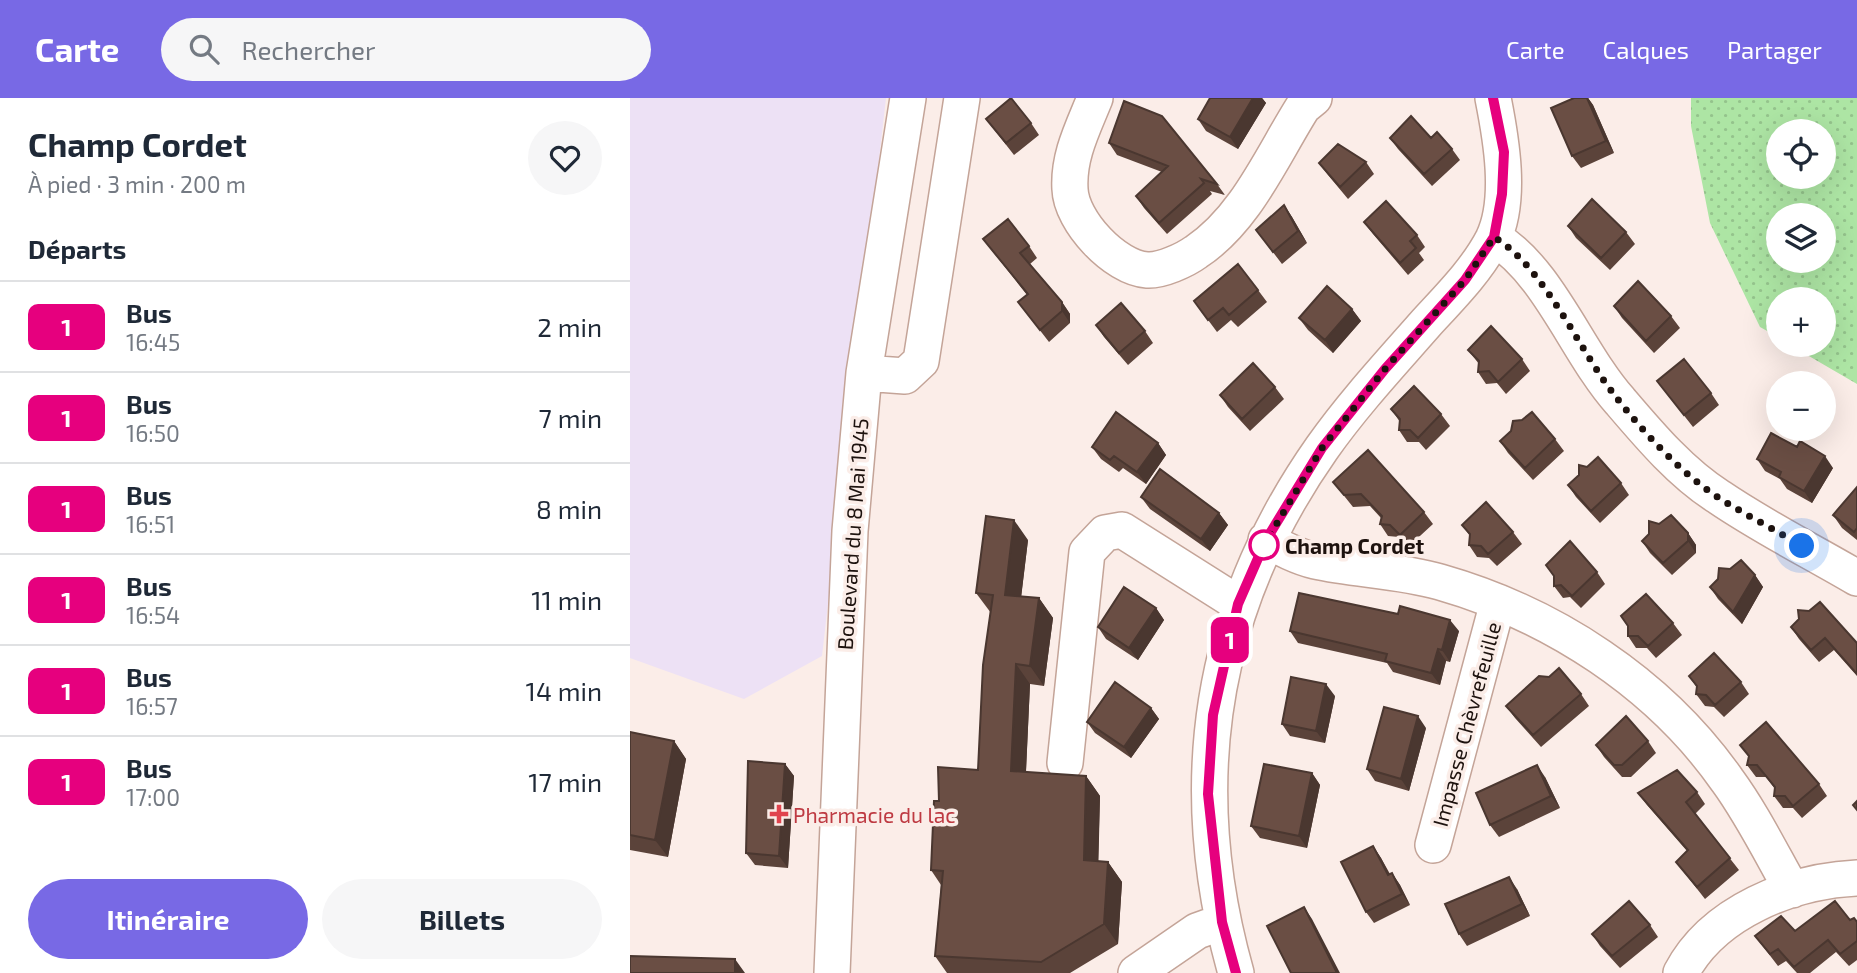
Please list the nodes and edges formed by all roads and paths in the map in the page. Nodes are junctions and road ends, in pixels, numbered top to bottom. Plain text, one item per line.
1 (908, 98) edge
2 (962, 98) edge
3 (1096, 98) edge
4 (1314, 98) edge
5 (1493, 98) edge
6 (1494, 237) junction
7 (864, 373) junction
8 (1266, 540) junction
9 (1857, 578) edge
10 (1498, 602) junction
11 (1238, 604) junction
12 (1065, 763) dead end
13 (1433, 845) dead end
14 (1857, 878) edge
15 (1792, 890) junction
16 (1222, 922) junction
17 (832, 973) edge
18 (1136, 973) edge
19 (1236, 973) edge
20 (1681, 973) edge

1 - 7 street, Boulevard du 8 Mai 1945
2 - 7 street
3 - 4 street
5 - 6 street
6 - 8 street
6 - 9 street
7 - 17 street, Boulevard du 8 Mai 1945
8 - 10 street
8 - 11 street
10 - 13 street, Impasse Chèvrefeuille
10 - 15 street
11 - 12 street
11 - 16 street
14 - 15 street
15 - 20 street
16 - 18 street
16 - 19 street

